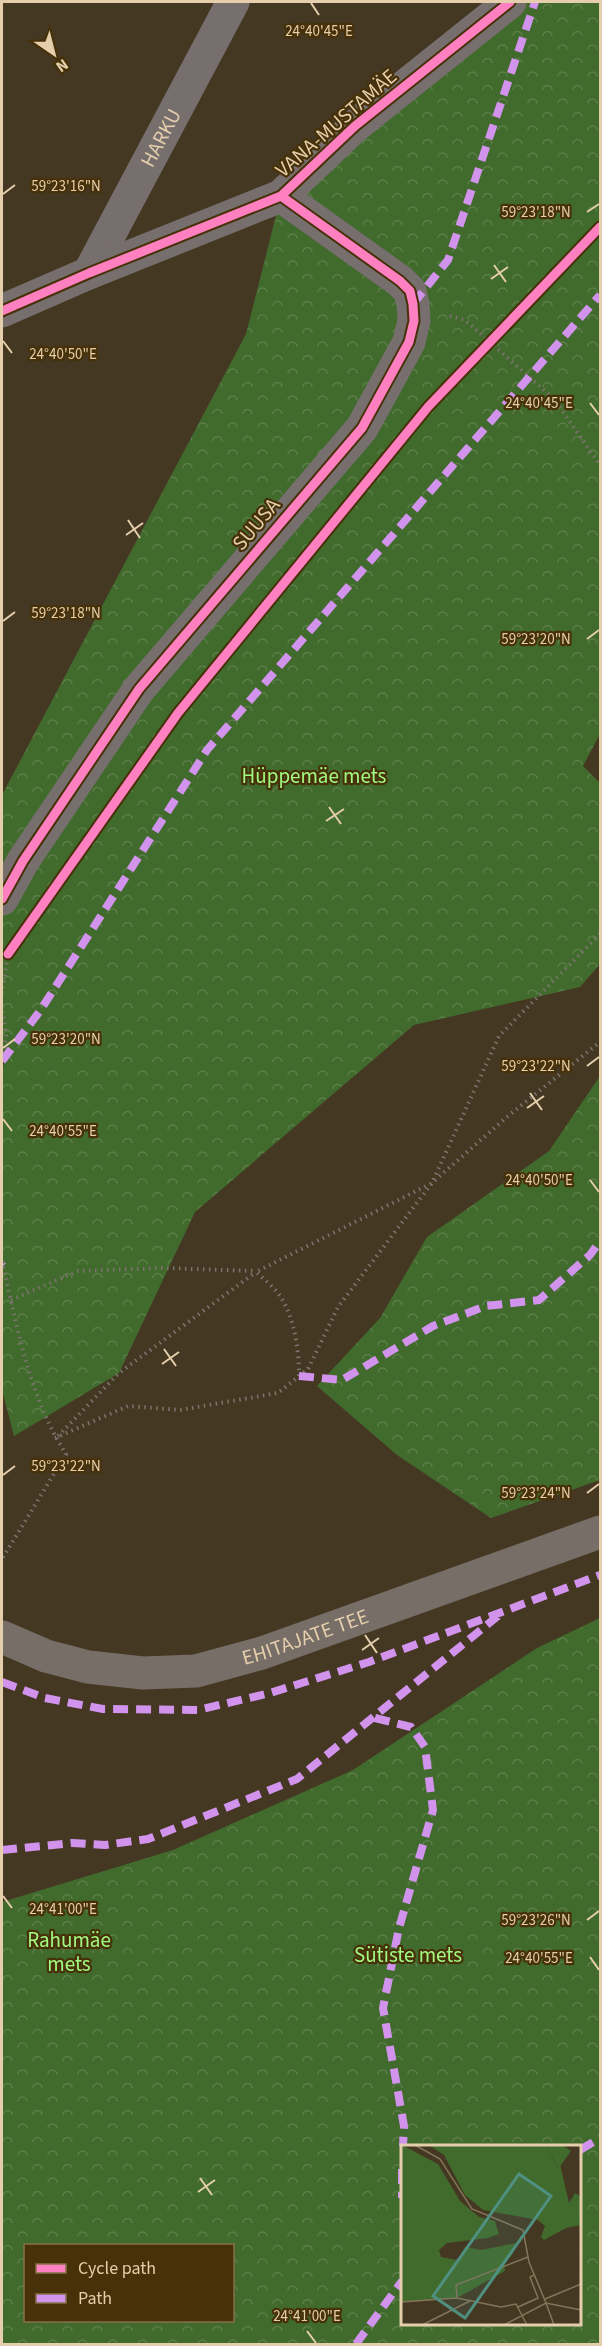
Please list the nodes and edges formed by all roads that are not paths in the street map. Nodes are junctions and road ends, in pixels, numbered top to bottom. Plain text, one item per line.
1 (233, 2) edge
2 (510, 2) edge
3 (281, 196) junction
4 (88, 273) junction
5 (2, 311) edge
6 (2, 899) edge
7 (600, 1532) edge
8 (2, 1637) edge

1 - 4 street, HARKU
2 - 3 street, VANA-MUSTAMÄE
3 - 4 street, VANA-MUSTAMÄE
3 - 6 street, SUUSA
4 - 5 street, VANA-MUSTAMÄE
7 - 8 main road, EHITAJATE TEE

